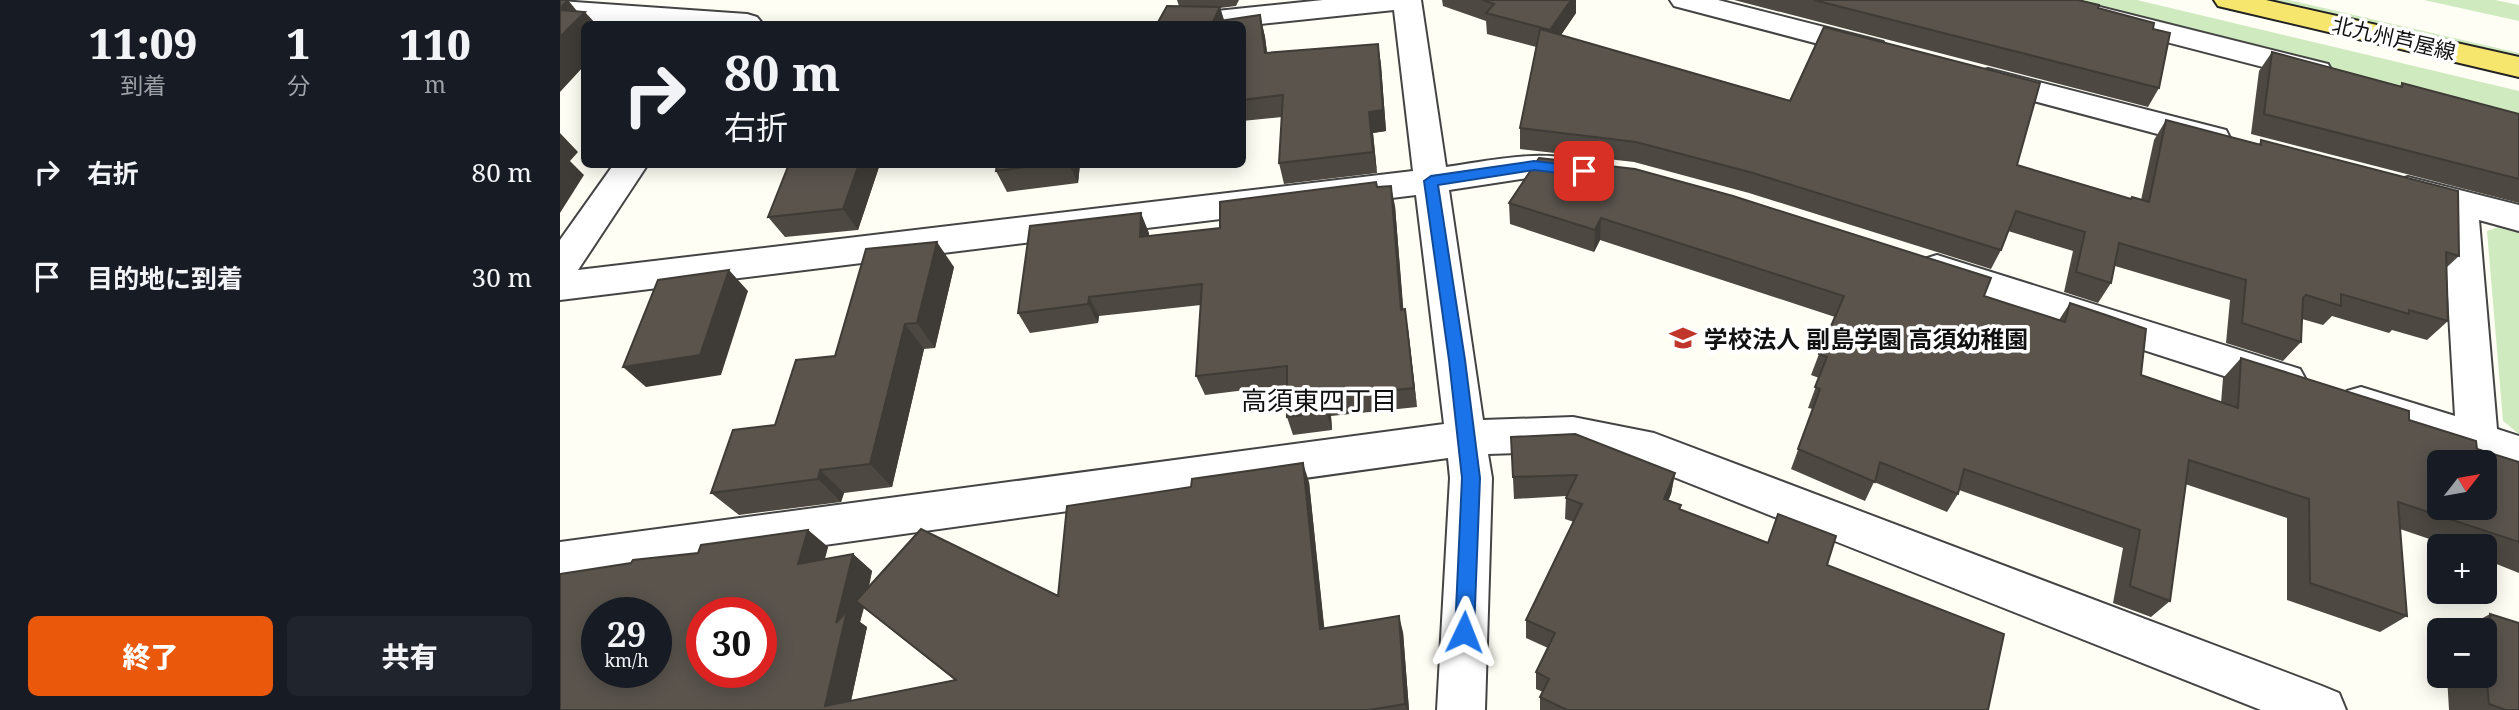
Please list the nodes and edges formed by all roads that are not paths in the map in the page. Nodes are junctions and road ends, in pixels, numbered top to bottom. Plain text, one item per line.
1 (769, 0) edge
2 (1407, 0) edge
3 (1684, 0) edge
4 (2037, 0) edge
5 (2228, 0) edge
6 (2338, 0) edge
7 (560, 10) edge
8 (707, 21) edge
9 (750, 21) edge
10 (1207, 21) edge
11 (2519, 41) edge
12 (1898, 56) edge
13 (2519, 67) edge
14 (1965, 73) edge
15 (2346, 79) edge
16 (2246, 146) edge
17 (629, 168) edge
18 (1621, 176) edge
19 (1431, 181) junction
20 (2380, 181) edge
21 (2460, 202) junction
22 (2519, 218) edge
23 (1908, 260) edge
24 (560, 268) edge
25 (560, 286) edge
26 (1464, 438) junction
27 (2477, 440) junction
28 (2519, 454) edge
29 (560, 562) edge
30 (1461, 710) edge
31 (2322, 710) edge

1 - 9 street
2 - 10 street
2 - 19 street
3 - 12 street
4 - 15 street
5 - 13 main road, 北九州芦屋線
6 - 11 main road, 北九州芦屋線
7 - 8 street
14 - 16 street
17 - 24 street
18 - 19 street
19 - 25 street
19 - 26 street
20 - 21 street
21 - 22 street
21 - 27 street
23 - 27 street
26 - 29 street
26 - 30 street
26 - 31 street
27 - 28 street

